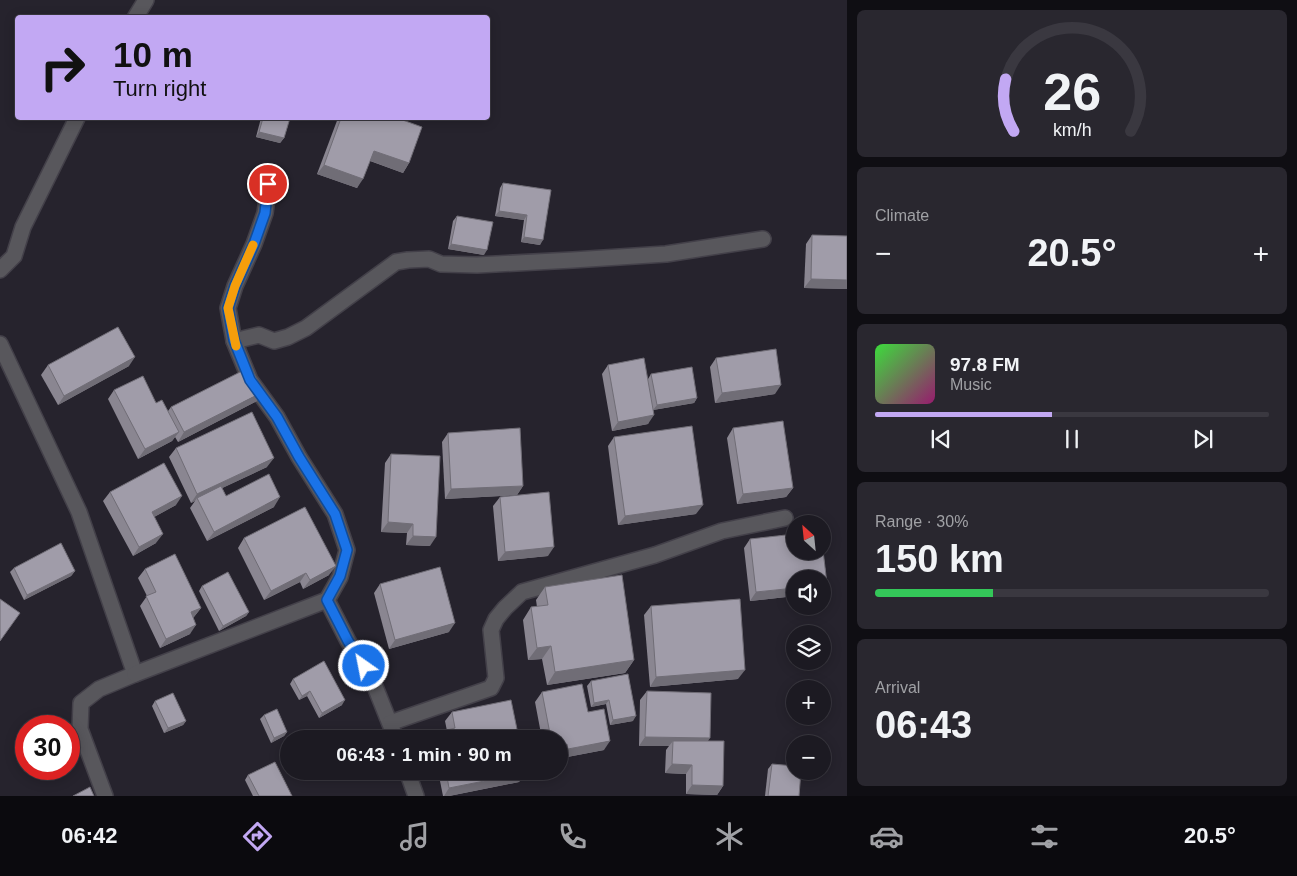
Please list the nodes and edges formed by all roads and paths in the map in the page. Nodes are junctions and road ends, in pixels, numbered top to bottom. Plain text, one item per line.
1 (146, 0) edge
2 (138, 15) edge
3 (76, 120) edge
4 (268, 184) dead end
5 (763, 239) dead end
6 (0, 270) edge
7 (234, 340) junction
8 (0, 344) edge
9 (785, 518) dead end
10 (327, 600) junction
11 (135, 674) junction
12 (390, 723) junction
13 (393, 730) edge
14 (410, 780) edge
15 (105, 796) edge
16 (416, 796) edge

1 - 2 street
3 - 6 street
4 - 7 street
5 - 7 street
7 - 10 street
8 - 11 street
9 - 12 street
10 - 11 street
10 - 12 street
11 - 15 street
12 - 13 street
14 - 16 street

